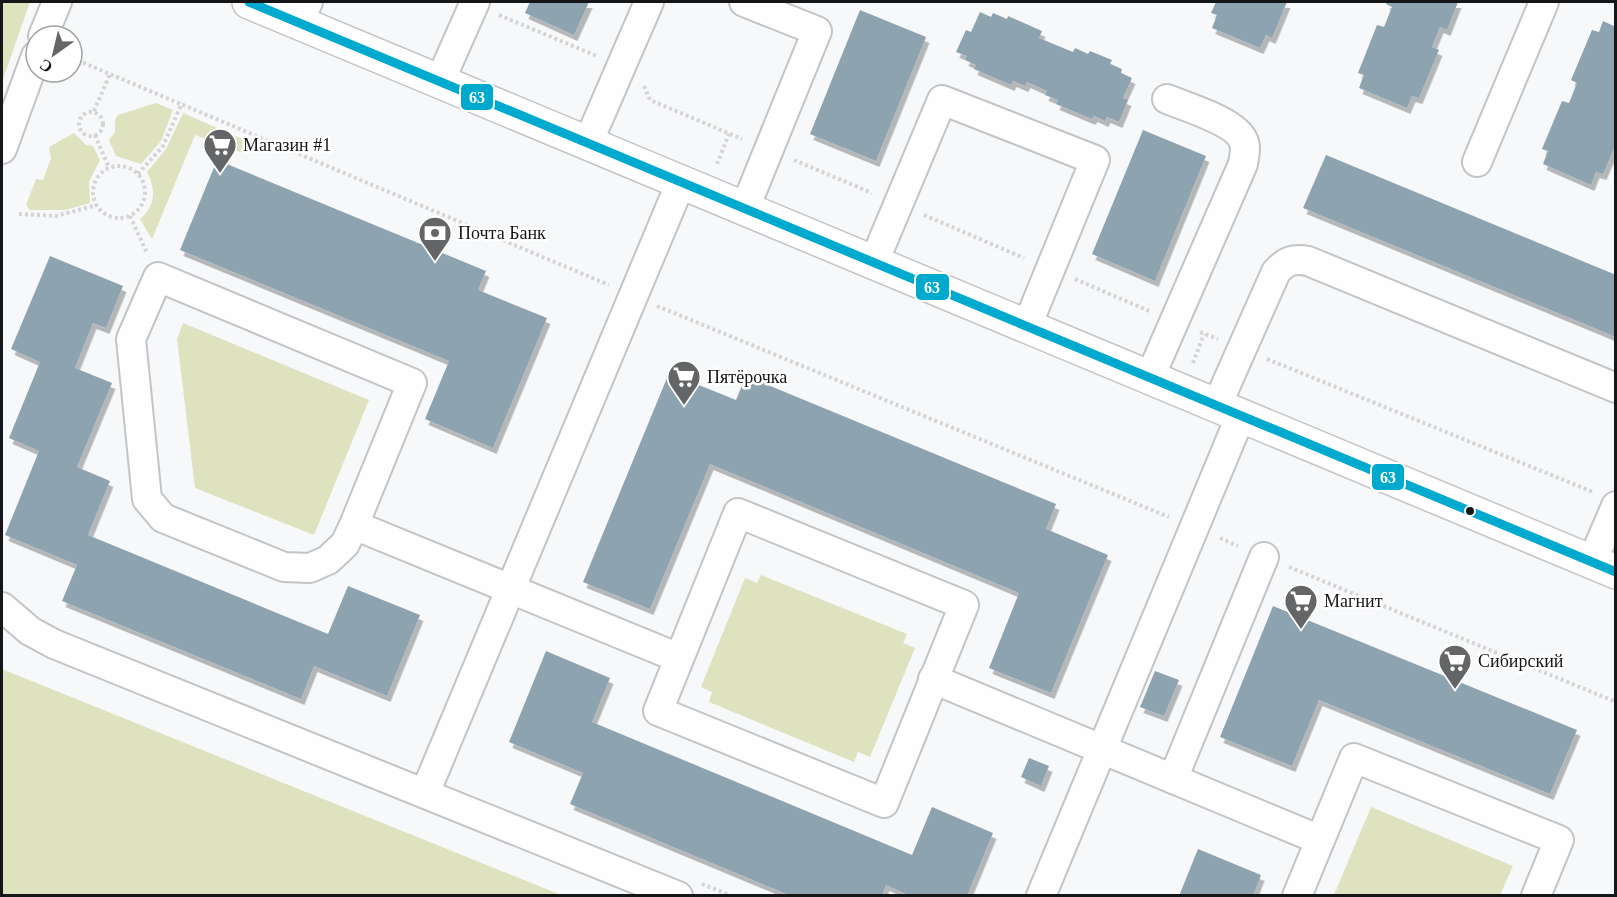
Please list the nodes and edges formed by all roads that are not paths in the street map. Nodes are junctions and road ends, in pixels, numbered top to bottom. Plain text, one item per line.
1 (57, 2) edge
2 (249, 2) edge
3 (649, 2) edge
4 (744, 2) edge
5 (1544, 2) edge
6 (474, 3) edge
7 (304, 12) edge
8 (48, 24) edge
9 (440, 81) junction
10 (26, 84) edge
11 (1167, 99) dead end
12 (588, 143) junction
13 (2, 149) edge
14 (1477, 162) dead end
15 (681, 182) junction
16 (744, 208) junction
17 (874, 262) junction
18 (1027, 326) junction
19 (1150, 377) junction
20 (1616, 388) edge
21 (1229, 410) junction
22 (1610, 502) edge
23 (354, 525) junction
24 (1264, 556) road end
25 (1604, 567) edge
26 (512, 588) junction
27 (2, 607) edge
28 (679, 658) junction
29 (933, 680) junction
30 (1102, 749) junction
31 (1173, 779) junction
32 (426, 793) junction
33 (1320, 840) junction
34 (678, 896) edge
35 (1041, 896) edge
36 (1298, 896) edge
37 (1536, 896) edge

1 - 8 street
2 - 7 main road
3 - 12 street
4 - 16 street
5 - 14 street
6 - 9 street
7 - 9 main road
9 - 12 main road
10 - 13 street
11 - 19 street
12 - 15 main road
15 - 16 main road
15 - 26 street
16 - 17 main road
17 - 18 main road
17 - 18 street
18 - 19 main road
19 - 21 main road
20 - 21 street
21 - 25 main road
21 - 30 street
22 - 25 street
23 - 23 street
23 - 26 street
24 - 31 street
26 - 28 street
26 - 32 street
27 - 32 street
28 - 29 street
28 - 29 street
29 - 30 street
30 - 31 street
30 - 35 street
31 - 33 street
32 - 34 street
33 - 36 street
33 - 37 street

